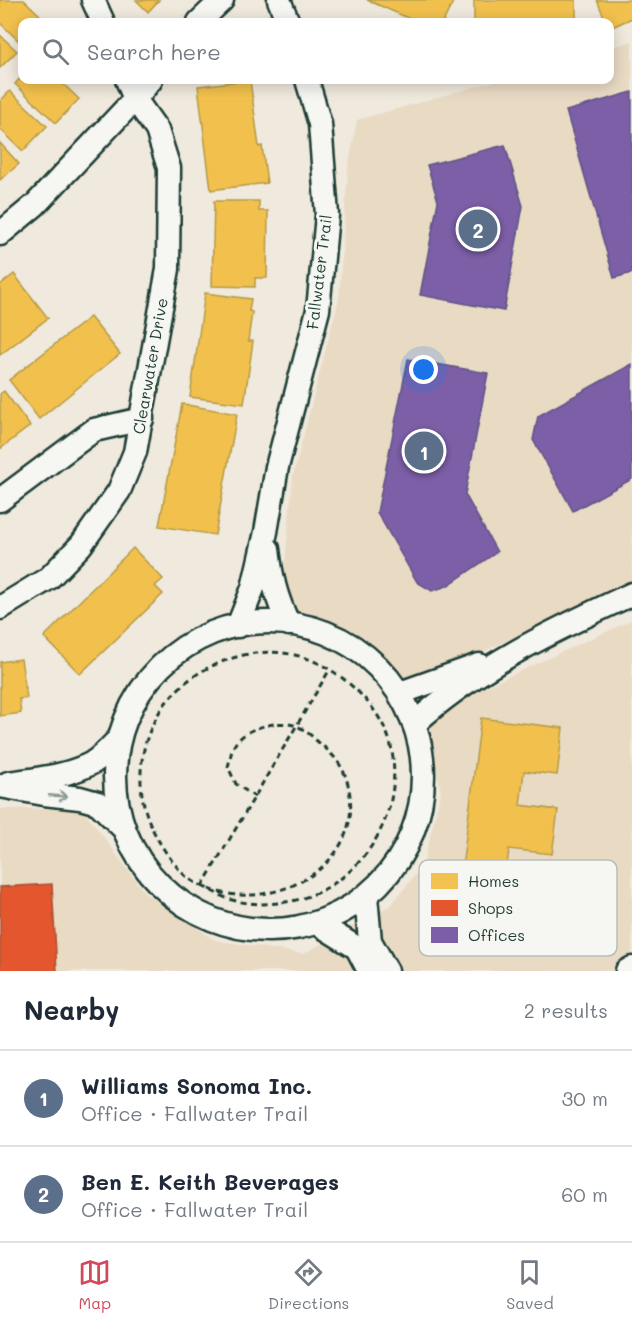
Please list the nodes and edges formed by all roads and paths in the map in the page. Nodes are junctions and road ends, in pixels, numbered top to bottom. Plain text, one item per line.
1 (93, 0) edge
2 (222, 0) edge
3 (279, 0) edge
4 (101, 18) edge
5 (203, 18) edge
6 (286, 18) edge
7 (309, 84) edge
8 (131, 89) edge
9 (0, 234) edge
10 (142, 419) junction
11 (0, 500) edge
12 (266, 532) junction
13 (632, 594) edge
14 (0, 608) edge
15 (289, 624) junction
16 (238, 626) junction
17 (517, 651) junction
18 (330, 669) junction
19 (400, 693) junction
20 (414, 724) junction
21 (297, 726) junction
22 (118, 740) junction
23 (0, 785) edge
24 (255, 797) junction
25 (122, 827) junction
26 (202, 886) junction
27 (366, 896) junction
28 (317, 923) junction
29 (632, 968) edge
30 (369, 971) edge
31 (387, 971) edge
32 (627, 971) edge

1 - 4 street
2 - 5 street
3 - 6 street
7 - 12 street, Fallwater Trail
8 - 9 street
8 - 10 street, Clearwater Drive
10 - 11 street
10 - 14 street, Clearwater Drive
12 - 15 street, Fallwater Trail
12 - 16 street, Fallwater Trail
13 - 17 street
15 - 16 street
15 - 19 street
16 - 22 street
17 - 19 street
17 - 20 street
18 - 21 path
18 - 26 path
18 - 26 path
19 - 20 street
20 - 27 street
21 - 24 path
21 - 24 path
21 - 26 path
22 - 23 street
22 - 25 street
23 -> 25 street
24 - 26 path
25 - 28 street
27 - 28 street
27 - 31 street
28 - 30 street
29 - 32 street

